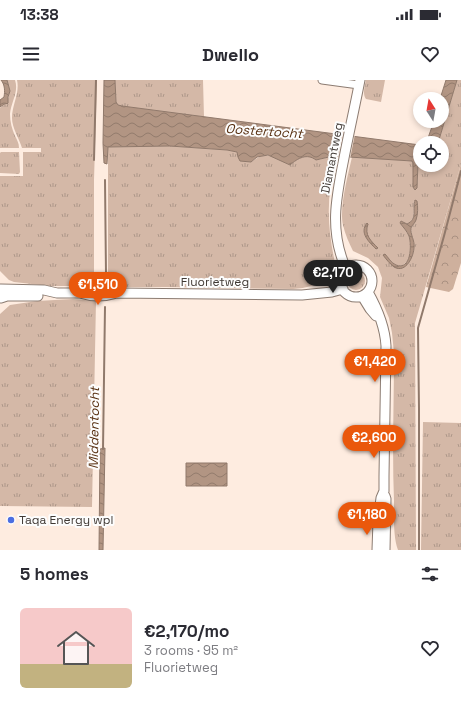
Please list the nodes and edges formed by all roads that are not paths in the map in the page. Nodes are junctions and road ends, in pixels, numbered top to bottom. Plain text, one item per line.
1 (322, 80) edge
2 (359, 82) edge
3 (350, 267) junction
4 (342, 286) junction
5 (0, 293) edge
6 (365, 294) junction
7 (384, 491) junction
8 (377, 550) edge
9 (385, 550) edge

1 - 2 street
2 - 3 street, Diamantweg
3 - 4 street
3 - 6 street
4 - 5 street, Fluorietweg
4 - 6 street
6 - 7 street
7 - 8 street
7 - 9 street

